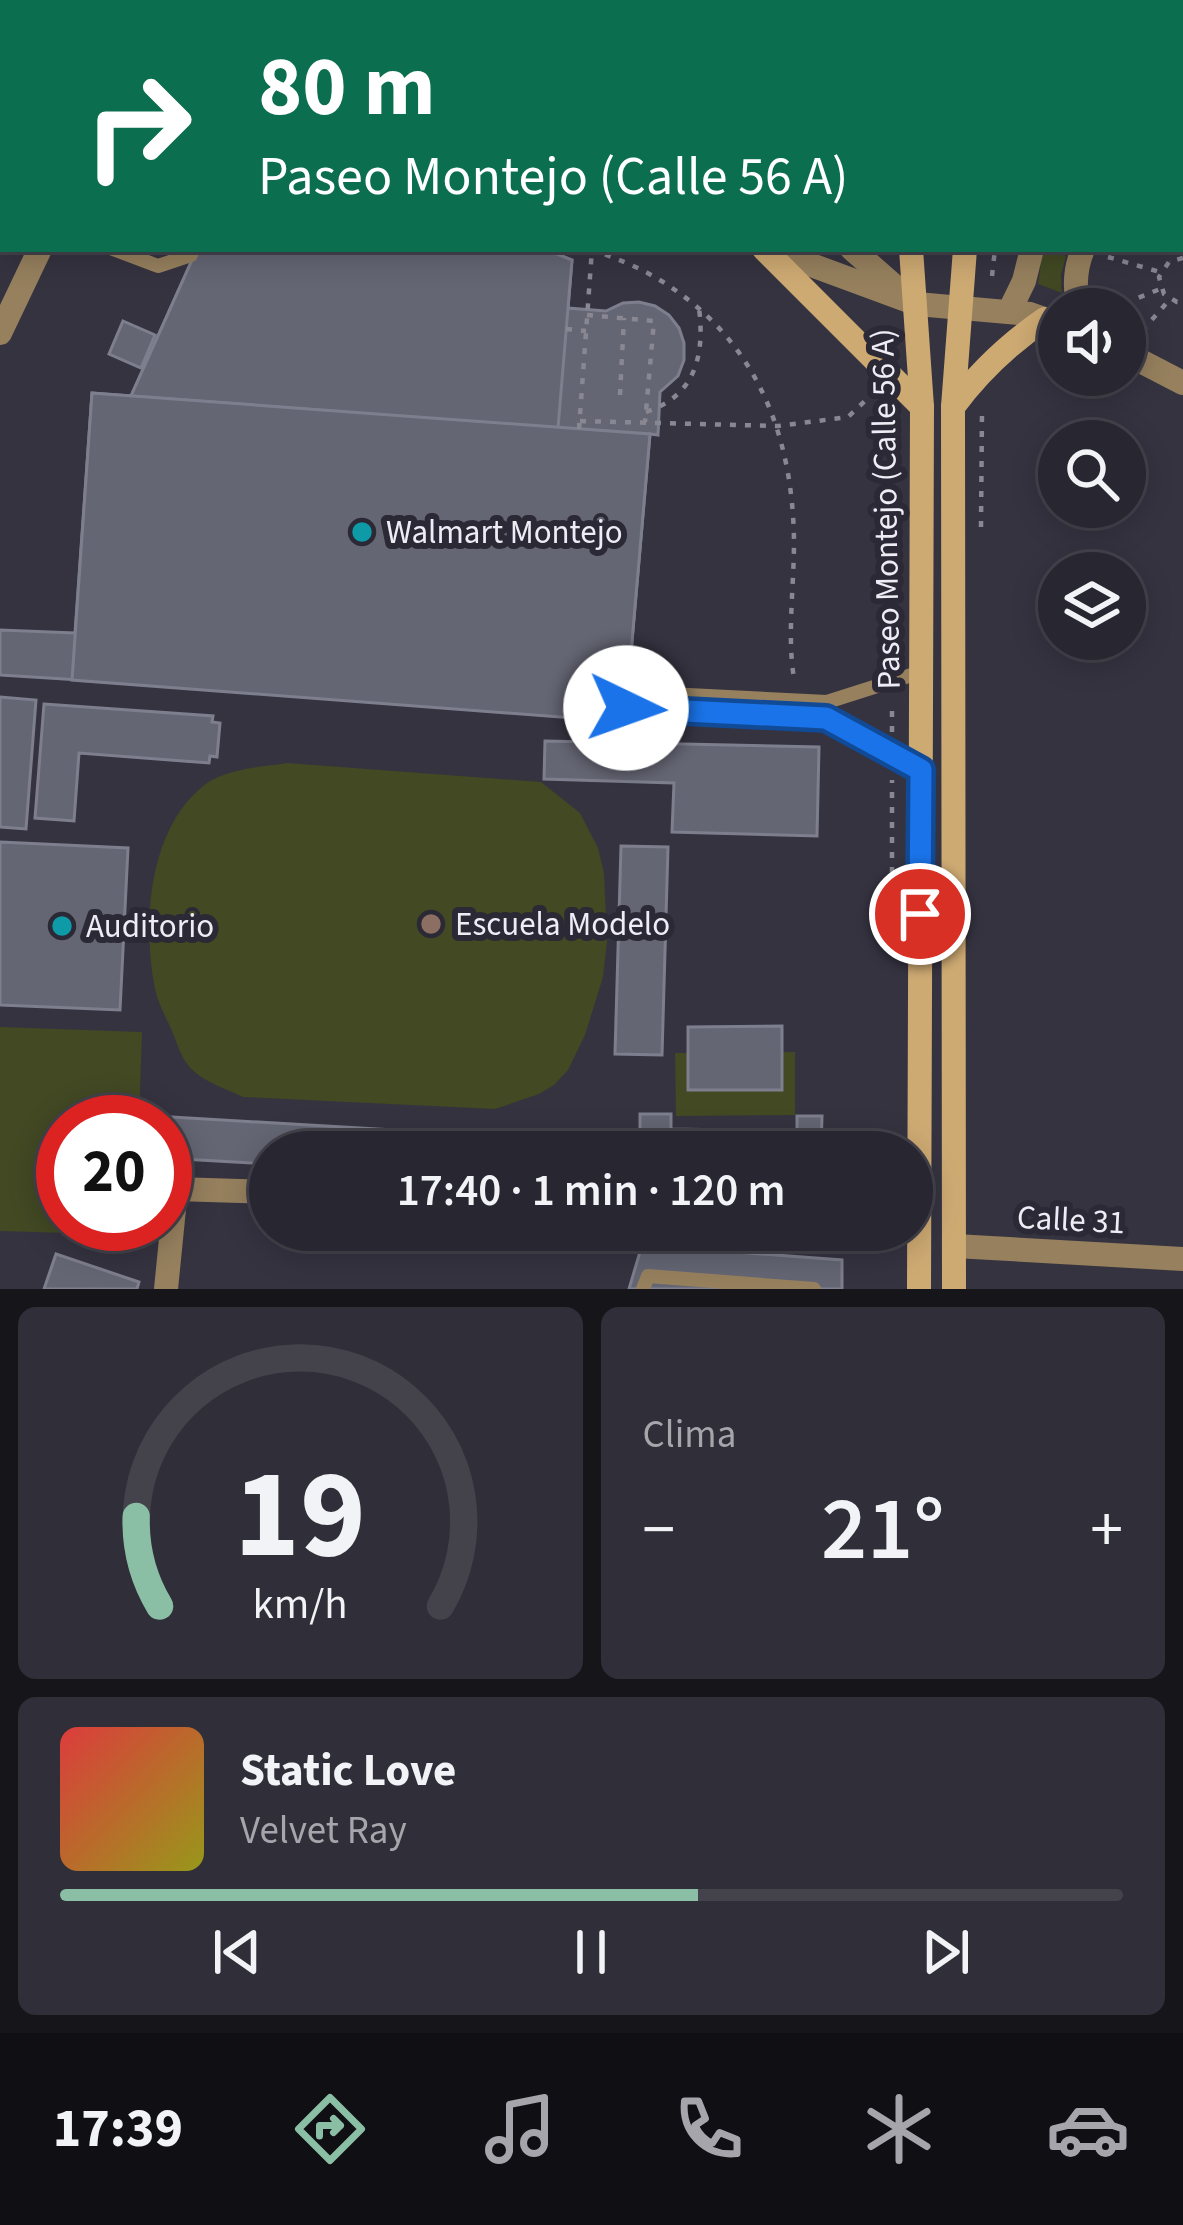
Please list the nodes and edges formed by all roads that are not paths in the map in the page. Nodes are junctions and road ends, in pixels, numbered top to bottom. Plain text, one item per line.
1 (39, 252) edge
2 (121, 252) edge
3 (192, 252) edge
4 (769, 252) edge
5 (774, 252) edge
6 (856, 252) edge
7 (910, 252) edge
8 (965, 252) edge
9 (1031, 252) edge
10 (1088, 252) edge
11 (1076, 288) edge
12 (917, 304) junction
13 (960, 308) junction
14 (1010, 312) junction
15 (1038, 317) edge
16 (1038, 328) edge
17 (0, 333) edge
18 (1146, 354) edge
19 (1183, 383) edge
20 (953, 406) junction
21 (922, 407) junction
22 (921, 672) junction
23 (921, 770) junction
24 (917, 1131) edge
25 (249, 1191) edge
26 (955, 1246) junction
27 (917, 1251) edge
28 (1183, 1259) edge
29 (166, 1289) edge
30 (643, 1289) edge
31 (814, 1289) edge
32 (919, 1289) edge
33 (954, 1289) edge

1 - 17 street
2 - 3 lane
4 - 21 main road
5 - 12 street
6 - 12 street
7 - 12 main road, Paseo Montejo (Calle 56 A)
8 - 13 main road, Paseo Montejo (Calle 56 A)
9 - 14 street
10 - 11 street
12 - 13 street
12 - 21 main road, Paseo Montejo (Calle 56 A)
13 - 14 street
13 - 20 main road, Paseo Montejo (Calle 56 A)
14 - 15 street
16 - 20 main road
18 - 19 street
20 - 26 main road, Paseo Montejo (Calle 56 A)
21 - 22 main road, Paseo Montejo (Calle 56 A)
22 - 23 main road, Paseo Montejo (Calle 56 A)
22 - 23 lane
23 - 24 main road, Paseo Montejo (Calle 56 A)
25 - 29 street
26 - 28 street, Calle 31
26 - 33 main road, Paseo Montejo (Calle 56 A)
27 - 32 main road, Paseo Montejo (Calle 56 A)
30 - 31 lane

